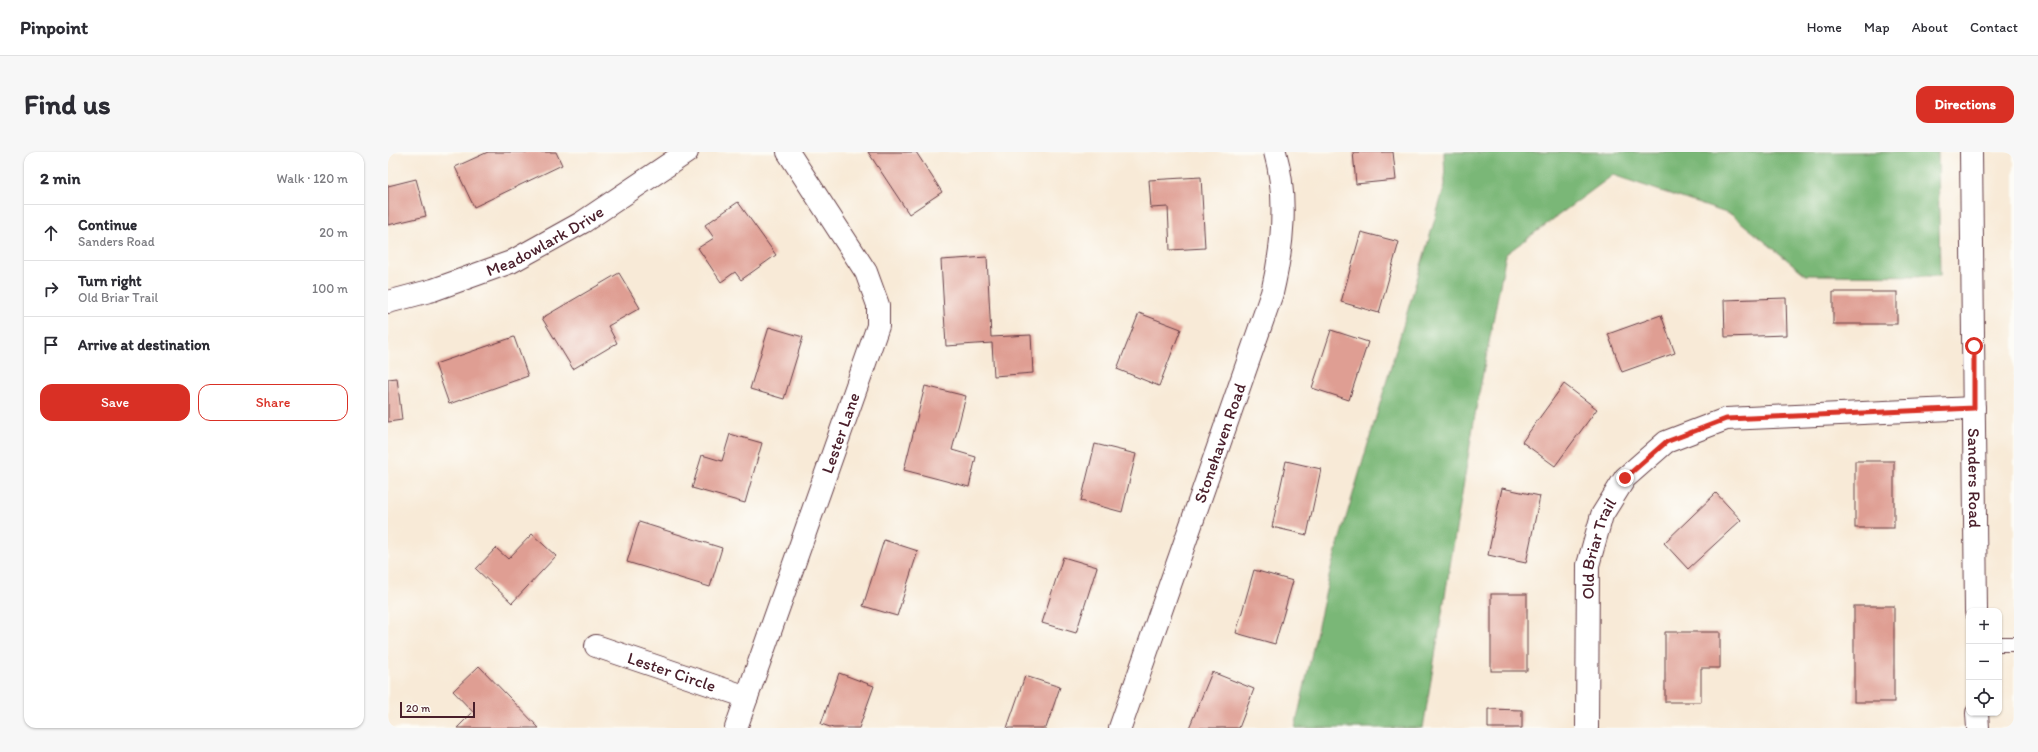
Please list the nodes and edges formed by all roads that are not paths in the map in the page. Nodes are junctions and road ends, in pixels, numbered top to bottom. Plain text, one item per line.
1 (687, 152) edge
2 (788, 152) edge
3 (1275, 152) edge
4 (1970, 152) edge
5 (388, 302) edge
6 (1974, 408) junction
7 (1976, 608) edge
8 (2002, 644) edge
9 (2014, 644) edge
10 (596, 646) dead end
11 (747, 697) junction
12 (1977, 716) edge
13 (736, 728) edge
14 (1120, 728) edge
15 (1587, 728) edge
16 (1978, 728) edge

1 - 5 street, Meadowlark Drive
2 - 11 street, Lester Lane
3 - 14 street, Stonehaven Road
4 - 6 street, Sanders Road
6 - 7 street, Sanders Road
6 - 15 street, Old Briar Trail
8 - 9 lane
10 - 11 street, Lester Circle
11 - 13 street, Lester Lane
12 - 16 street

